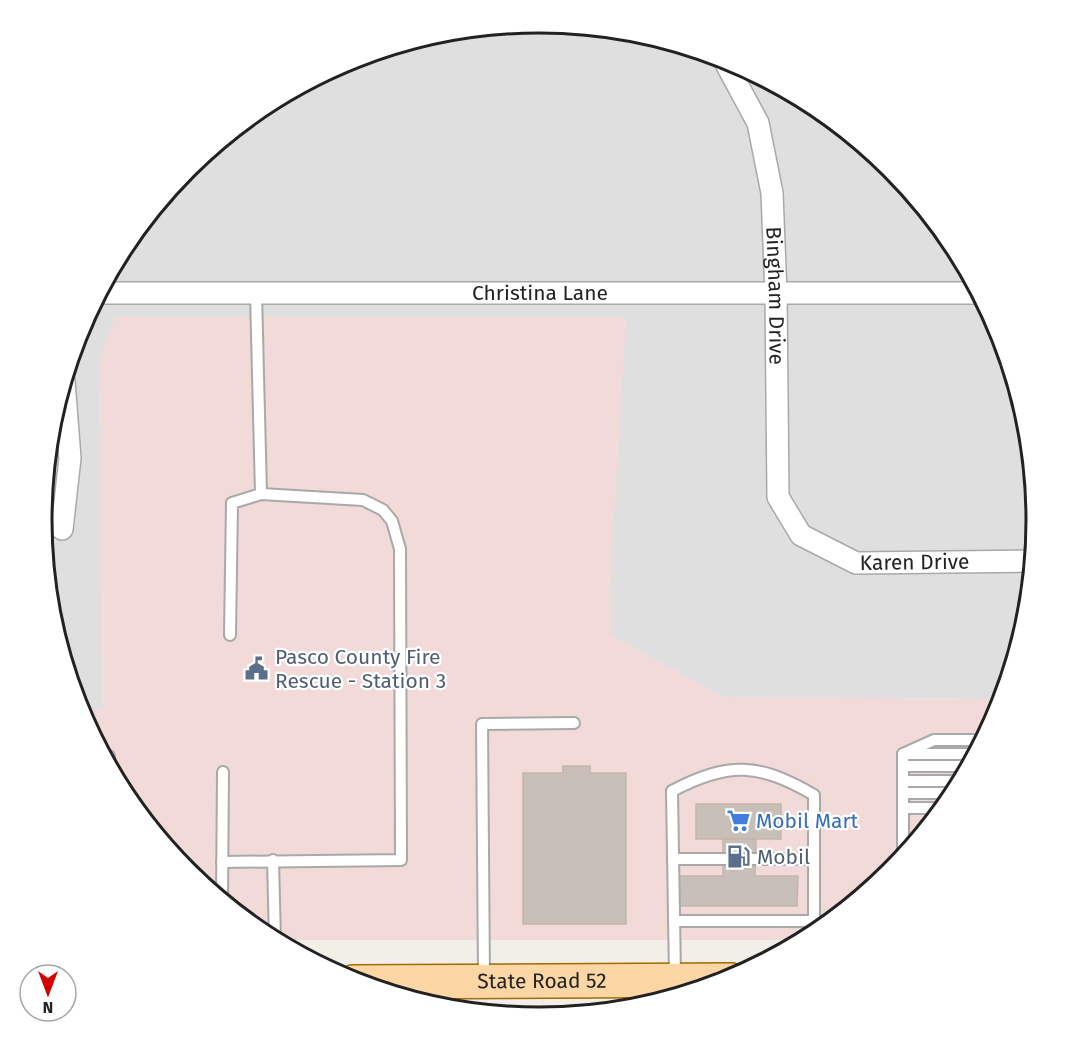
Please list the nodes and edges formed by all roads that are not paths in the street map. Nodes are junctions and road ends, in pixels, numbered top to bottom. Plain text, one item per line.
1 (731, 72) edge
2 (109, 292) edge
3 (971, 293) edge
4 (256, 294) junction
5 (776, 294) junction
6 (66, 406) edge
7 (261, 494) junction
8 (62, 529) dead end
9 (801, 535) joint
10 (1025, 561) edge
11 (230, 635) dead end
12 (574, 723) dead end
13 (975, 740) edge
14 (903, 754) junction
15 (967, 754) edge
16 (903, 766) junction
17 (961, 766) edge
18 (223, 772) dead end
19 (951, 782) edge
20 (903, 787) junction
21 (944, 792) edge
22 (903, 808) junction
23 (933, 808) edge
24 (903, 845) edge
25 (673, 859) junction
26 (814, 859) junction
27 (273, 860) junction
28 (222, 861) junction
29 (222, 890) edge
30 (674, 921) junction
31 (814, 921) joint
32 (275, 930) edge
33 (675, 980) junction
34 (701, 980) edge
35 (484, 981) junction
36 (382, 982) edge

1 - 5 street, Bingham Drive
2 - 4 street, Christina Lane
3 - 5 street, Christina Lane
4 - 5 street, Christina Lane
4 - 7 lane
5 - 9 street, Bingham Drive
6 - 8 street
7 - 11 lane
7 - 27 lane
9 - 10 street, Karen Drive
12 - 35 lane
13 - 14 lane
14 - 15 lane
14 - 16 lane
16 - 17 lane
16 - 20 lane
18 - 28 lane
19 - 20 lane
20 - 21 lane
20 - 22 lane
22 - 23 lane
22 - 24 lane
25 - 26 lane
25 - 26 lane
25 - 30 lane
26 - 31 lane
27 - 28 lane
27 - 32 lane
28 - 29 lane
30 - 31 lane
30 - 33 lane
33 - 34 main road, State Road 52
33 - 35 main road, State Road 52
35 - 36 main road, State Road 52

